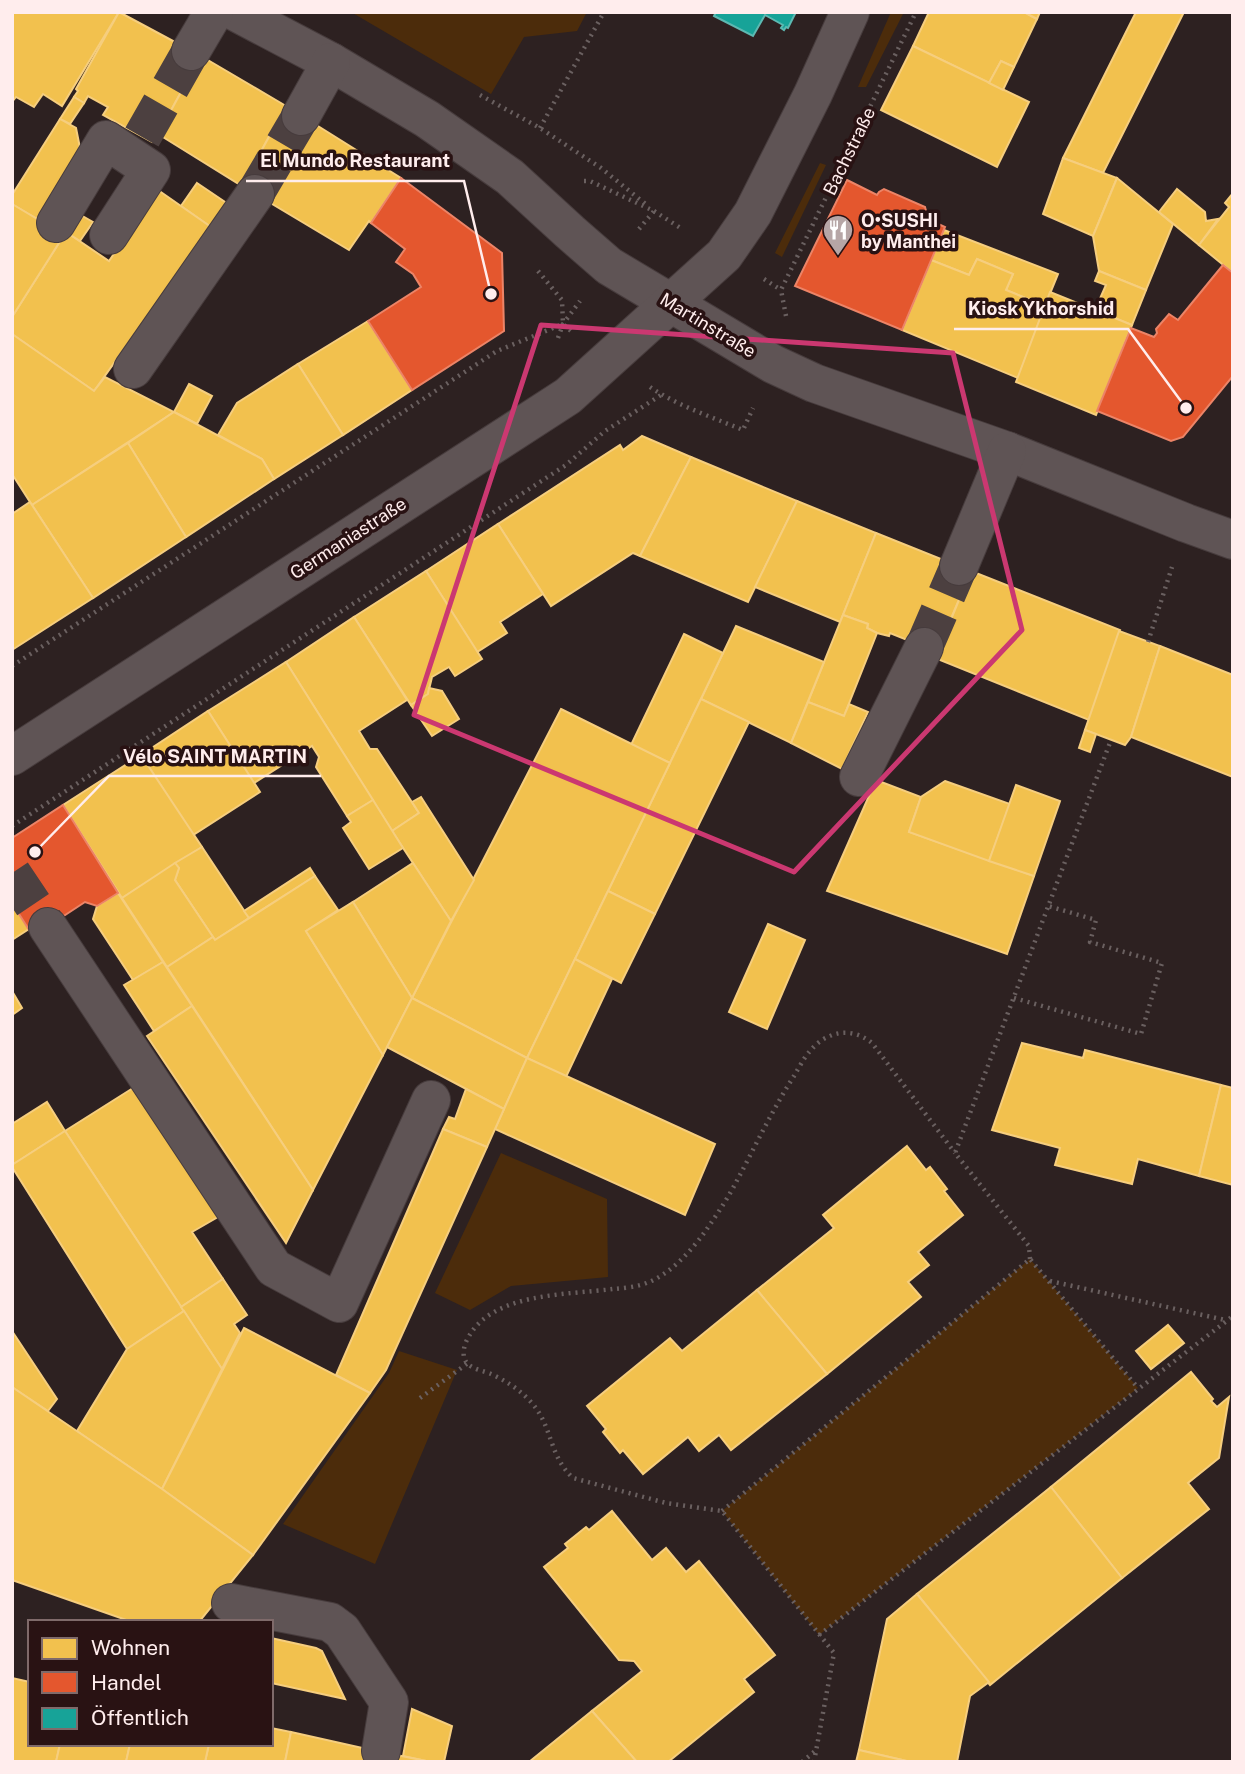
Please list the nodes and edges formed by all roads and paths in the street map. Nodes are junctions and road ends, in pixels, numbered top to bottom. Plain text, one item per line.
1 (214, 12) edge
2 (236, 12) edge
3 (604, 12) edge
4 (850, 12) edge
5 (915, 12) edge
6 (191, 51) tunnel mouth
7 (331, 62) junction
8 (301, 116) tunnel mouth
9 (540, 128) dead end
10 (590, 181) dead end
11 (255, 194) tunnel mouth
12 (654, 211) junction
13 (56, 223) dead end
14 (683, 229) dead end
15 (636, 232) dead end
16 (109, 235) dead end
17 (537, 269) dead end
18 (766, 280) dead end
19 (781, 290) junction
20 (671, 303) junction
21 (578, 304) dead end
22 (786, 317) dead end
23 (563, 324) junction
24 (133, 369) dead end
25 (644, 383) dead end
26 (661, 395) junction
27 (758, 398) dead end
28 (1007, 451) junction
29 (1186, 523) junction
30 (1233, 540) edge
31 (958, 566) tunnel mouth
32 (1148, 642) dead end
33 (924, 647) tunnel mouth
34 (12, 666) edge
35 (1111, 740) dead end
36 (12, 756) edge
37 (859, 777) dead end
38 (12, 826) edge
39 (1048, 906) junction
40 (48, 927) tunnel mouth
41 (1014, 998) junction
42 (431, 1100) dead end
43 (955, 1153) junction
44 (1030, 1259) junction
45 (1048, 1281) junction
46 (1233, 1316) edge
47 (1226, 1320) junction
48 (468, 1363) junction
49 (1138, 1388) junction
50 (420, 1398) dead end
51 (722, 1511) junction
52 (231, 1603) dead end
53 (819, 1635) junction
54 (816, 1750) junction
55 (381, 1751) dead end
56 (802, 1762) edge
57 (814, 1762) edge

1 - 6 street
2 - 7 street, Martinstraße
3 - 9 path
4 - 20 street
5 - 19 path, Bachstraße
7 - 8 street
7 - 20 street, Martinstraße
10 - 12 path
11 - 24 street
12 - 14 path
12 - 15 path
13 - 16 street
17 - 23 path
18 - 19 path
19 - 22 path
20 - 28 street, Martinstraße
20 - 36 street, Germaniastraße
21 - 23 path
23 - 34 path
25 - 26 path
26 - 27 path
26 - 38 path
28 - 29 street, Martinstraße
28 - 31 street
29 - 30 street, Martinstraße
29 - 32 path
33 - 37 street
35 - 39 path
39 - 41 path
39 - 41 path
40 - 42 street
41 - 43 path
43 - 44 path
43 - 48 path
44 - 45 path
44 - 51 path
45 - 47 path
45 - 49 path
46 - 47 path
47 - 49 path
48 - 50 path
48 - 51 path
49 - 53 path
51 - 53 path
52 - 55 street
53 - 54 path
54 - 56 path
54 - 57 path

